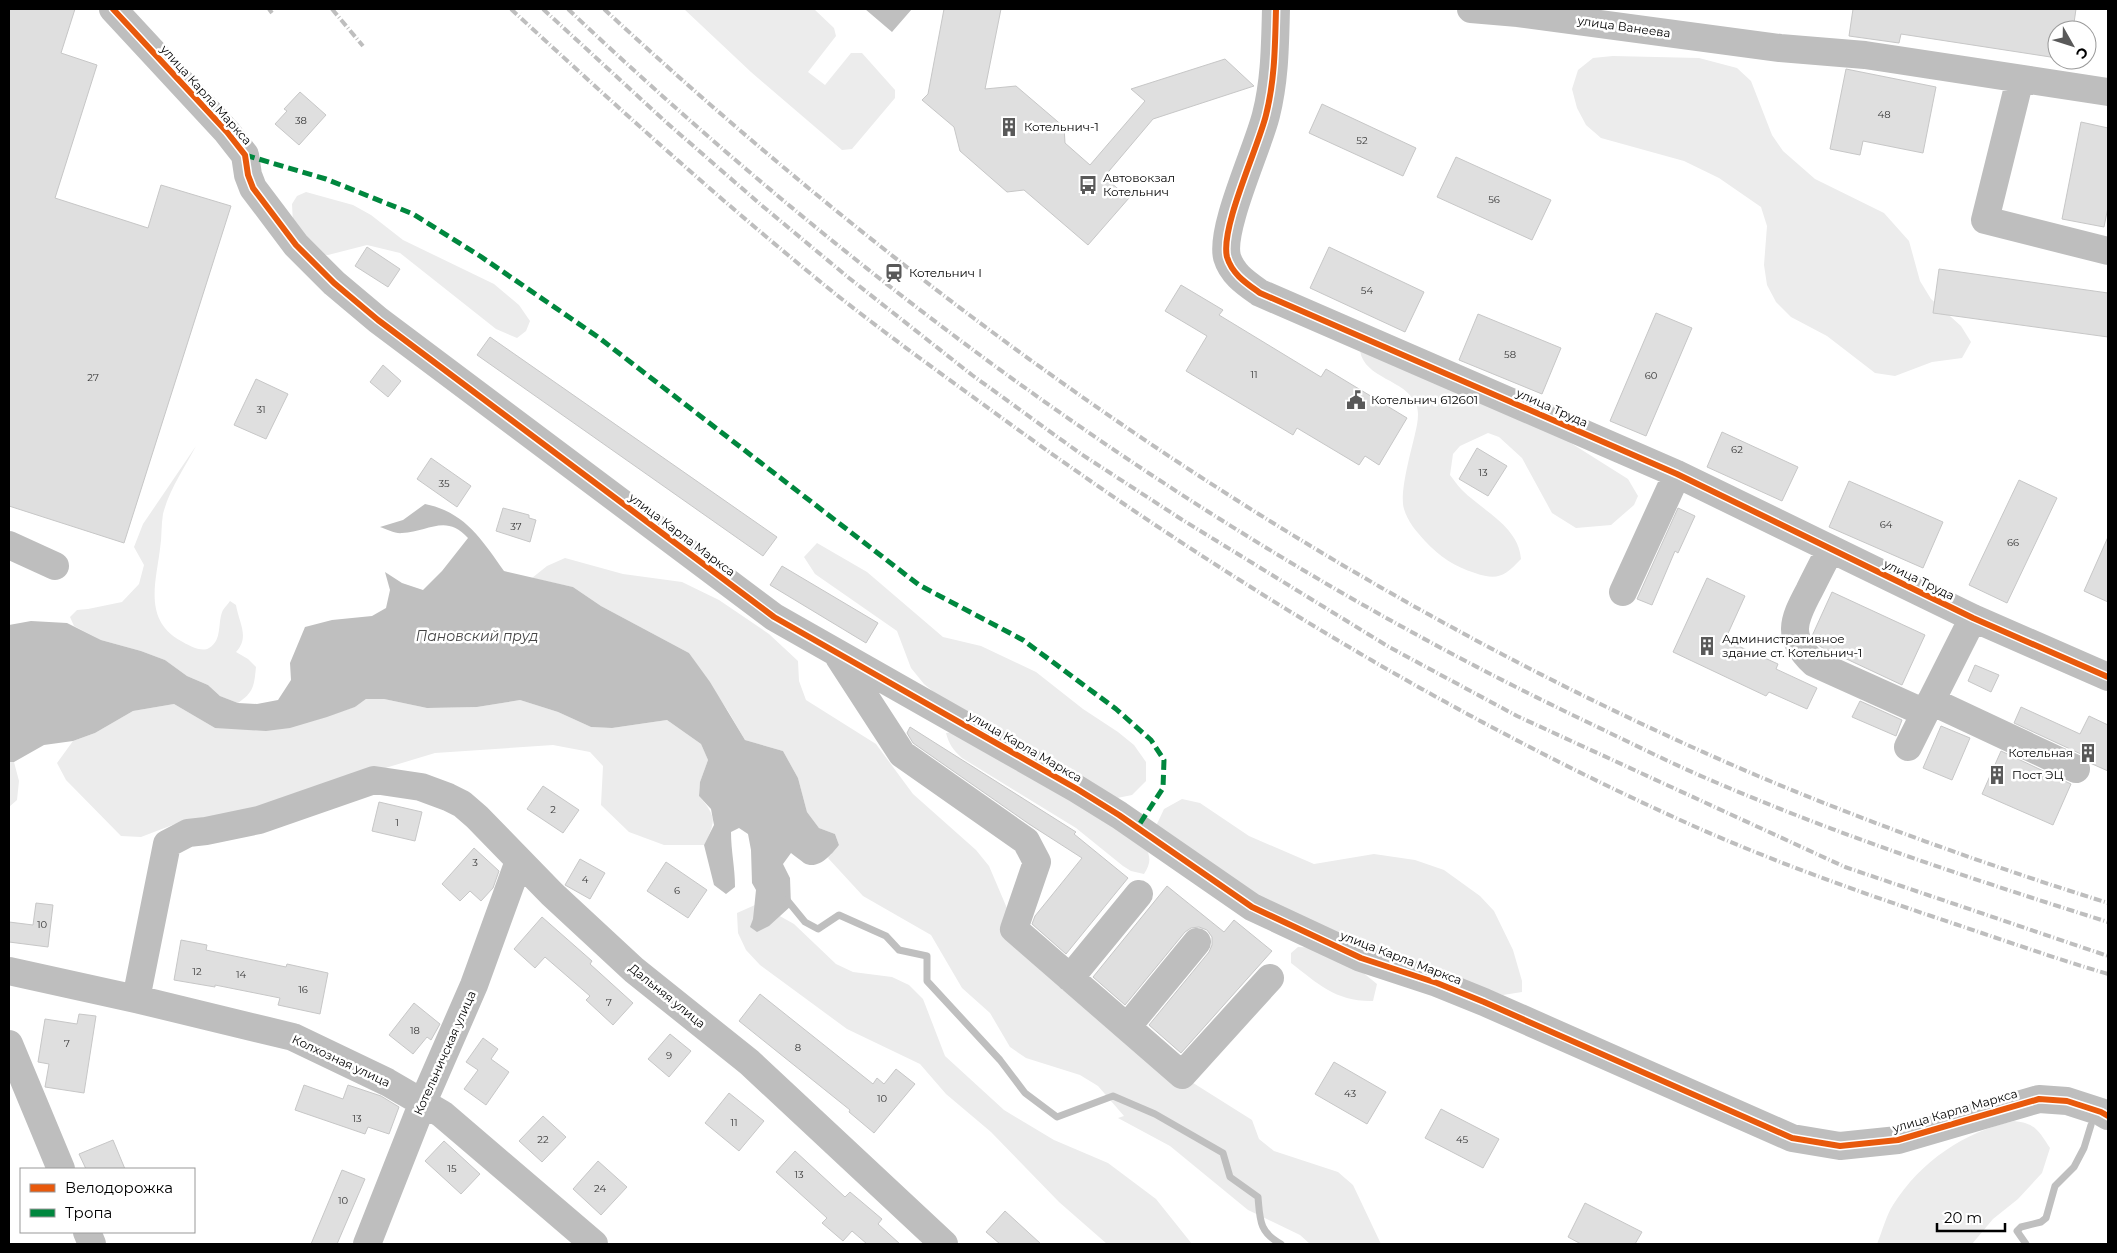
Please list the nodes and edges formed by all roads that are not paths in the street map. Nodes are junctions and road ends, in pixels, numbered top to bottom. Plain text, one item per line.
1 (113, 9) edge
2 (1276, 9) edge
3 (1471, 9) edge
4 (2020, 79) junction
5 (2108, 92) edge
6 (2108, 251) edge
7 (1677, 474) junction
8 (9, 545) edge
9 (1830, 550) junction
10 (55, 566) dead end
11 (1623, 592) dead end
12 (1973, 618) junction
13 (836, 653) junction
14 (2108, 677) edge
15 (1928, 707) junction
16 (1908, 747) dead end
17 (2076, 768) dead end
18 (519, 861) junction
19 (1139, 894) dead end
20 (1196, 942) dead end
21 (9, 972) edge
22 (1070, 978) junction
23 (1270, 978) dead end
24 (136, 999) junction
25 (1127, 1027) junction
26 (9, 1044) edge
27 (422, 1102) junction
28 (2108, 1116) edge
29 (61, 1168) edge
30 (367, 1244) edge
31 (594, 1244) edge
32 (944, 1244) edge

1 - 13 street, улица Карла Маркса
2 - 7 street, улица Труда
3 - 4 street, улица Ванеева
4 - 5 street, улица Ванеева
4 - 6 street
7 - 9 street, улица Труда
7 - 11 street
8 - 10 street
9 - 12 street, улица Труда
9 - 15 street
12 - 14 street, улица Труда
12 - 15 street
13 - 22 street
13 - 28 street, улица Карла Маркса
15 - 16 street
15 - 17 street
18 - 24 street, Дальняя улица
18 - 27 street, Котельничская улица
18 - 32 street, Дальняя улица
19 - 22 street
20 - 25 street
21 - 24 street, Колхозная улица
22 - 25 street
23 - 25 street
24 - 27 street, Колхозная улица
26 - 29 street
27 - 30 street, Котельничская улица
27 - 31 street, Колхозная улица

